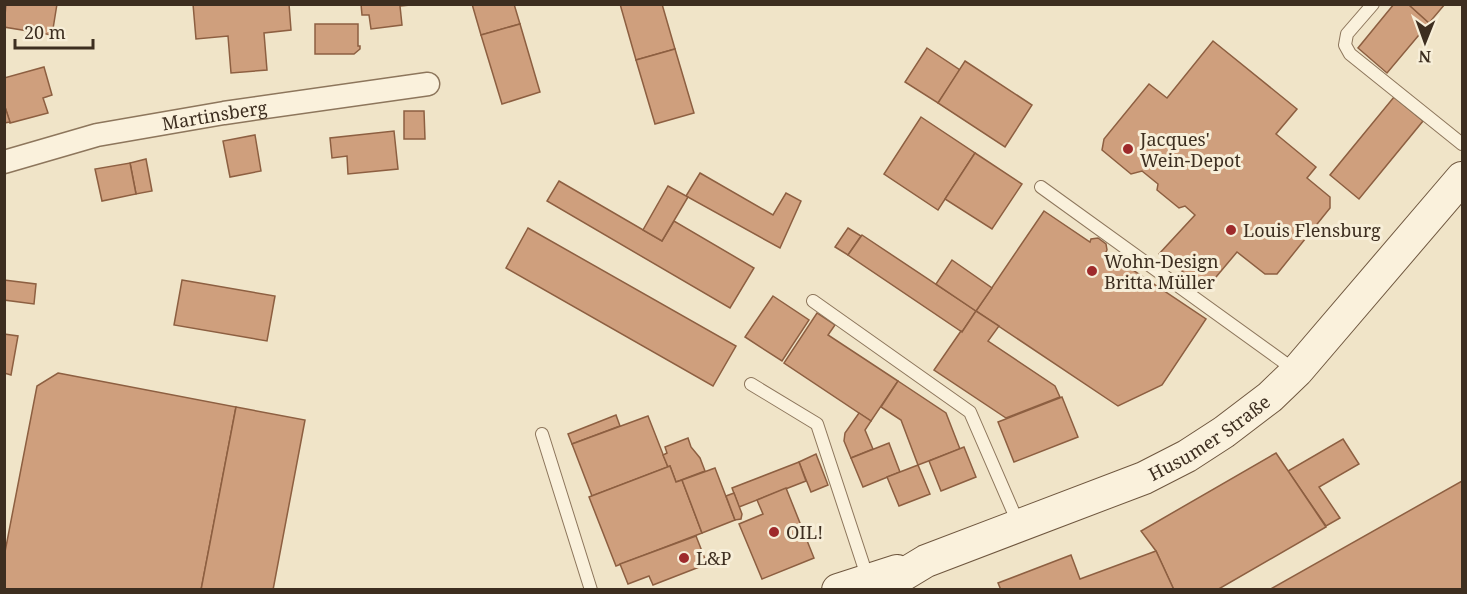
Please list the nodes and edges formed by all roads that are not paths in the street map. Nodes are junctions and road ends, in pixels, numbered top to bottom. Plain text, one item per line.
1 (1372, 4) edge
2 (429, 84) dead end
3 (1462, 144) edge
4 (4, 162) edge
5 (1462, 178) edge
6 (1041, 187) dead end
7 (813, 301) dead end
8 (1297, 371) junction
9 (751, 384) dead end
10 (542, 434) dead end
11 (1020, 526) junction
12 (873, 585) edge
13 (591, 590) edge
14 (838, 590) edge

1 - 3 lane
2 - 4 street, Martinsberg
5 - 8 main road, Husumer Straße
6 - 8 lane
7 - 11 lane
8 - 11 main road, Husumer Straße
9 - 12 lane
10 - 13 lane
11 - 12 main road, Husumer Straße
12 - 14 main road, Husumer Straße

